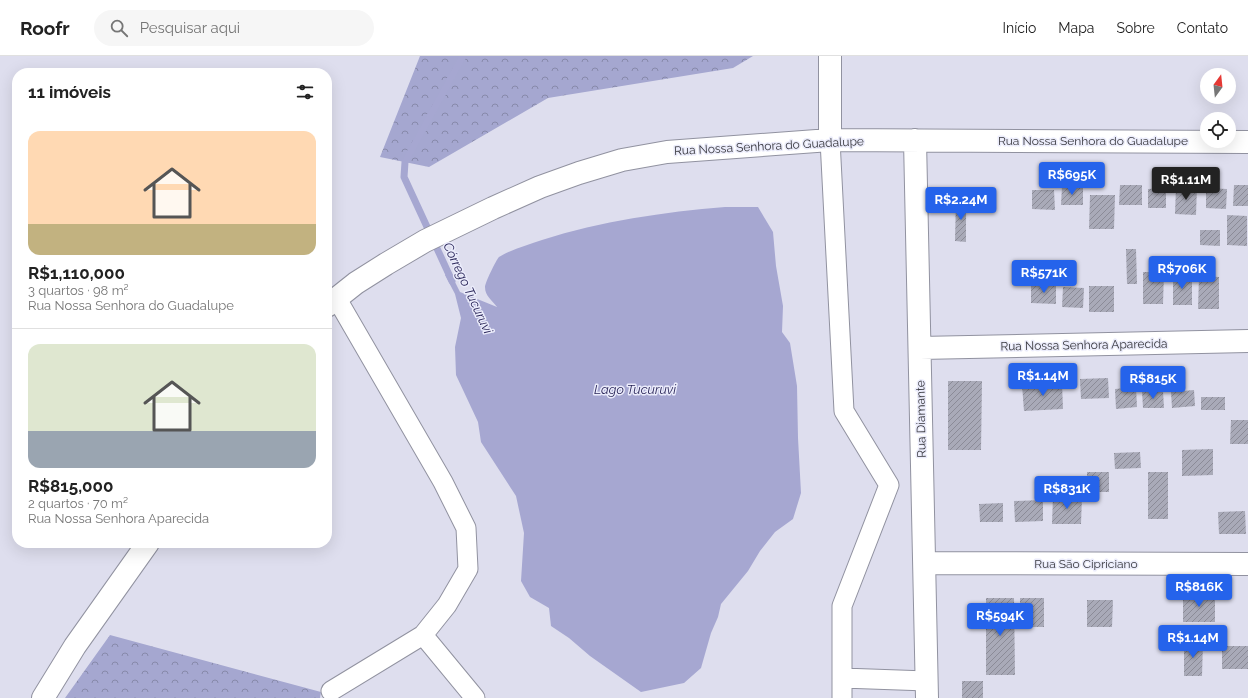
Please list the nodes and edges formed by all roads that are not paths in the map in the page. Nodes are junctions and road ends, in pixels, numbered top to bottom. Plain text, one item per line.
1 (830, 56) edge
2 (830, 140) junction
3 (915, 140) junction
4 (1248, 142) edge
5 (332, 302) edge
6 (1248, 341) edge
7 (920, 348) junction
8 (144, 548) edge
9 (925, 563) junction
10 (1248, 564) edge
11 (423, 635) junction
12 (842, 678) junction
13 (927, 690) edge
14 (331, 691) dead end
15 (43, 698) edge
16 (475, 698) edge
17 (842, 698) edge

1 - 2 street
2 - 3 street, Rua Nossa Senhora do Guadalupe
2 - 5 street, Rua Nossa Senhora do Guadalupe
2 - 12 street
3 - 4 street, Rua Nossa Senhora do Guadalupe
3 - 7 street, Rua Diamante
5 - 11 street
6 - 7 street, Rua Nossa Senhora Aparecida
7 - 9 street, Rua Diamante
8 - 15 street
9 - 10 street, Rua São Cipriciano
9 - 13 street, Rua Diamante
11 - 14 street
11 - 16 street
12 - 13 street
12 - 17 street

